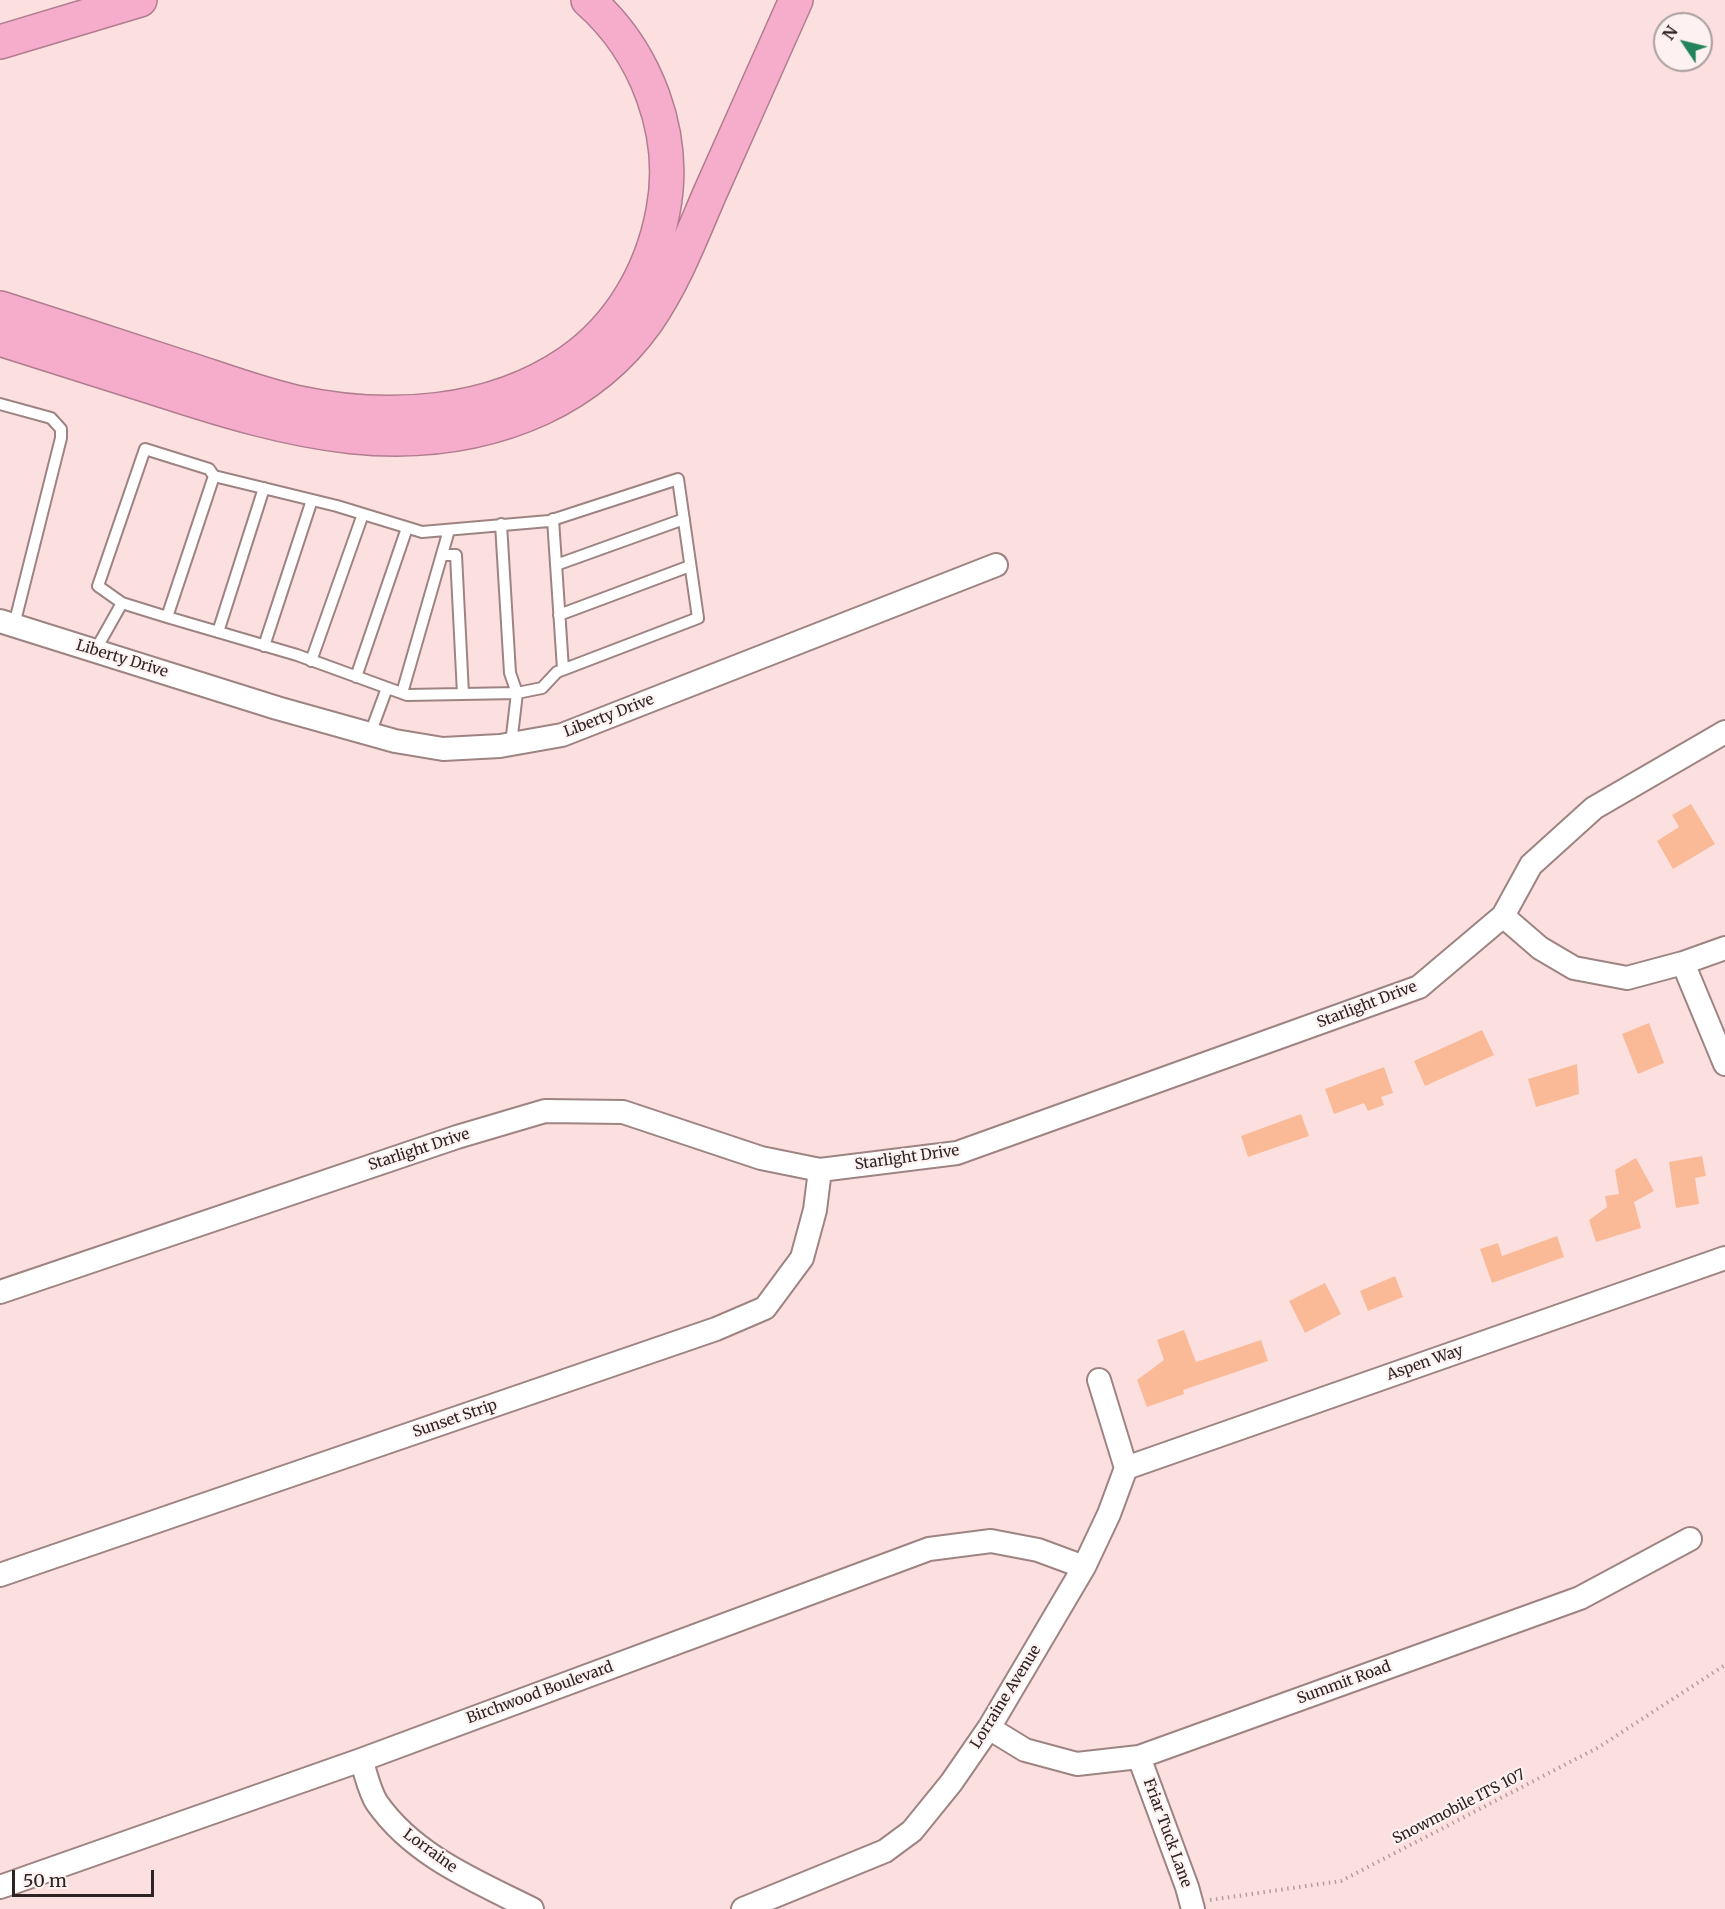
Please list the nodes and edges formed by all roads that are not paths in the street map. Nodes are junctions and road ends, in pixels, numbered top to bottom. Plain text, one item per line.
1 (65, 0) edge
2 (140, 0) edge
3 (588, 0) edge
4 (796, 0) edge
5 (0, 27) edge
6 (0, 42) edge
7 (0, 308) edge
8 (0, 339) edge
9 (0, 404) edge
10 (214, 476) junction
11 (264, 488) junction
12 (312, 500) junction
13 (363, 514) junction
14 (553, 519) junction
15 (684, 519) junction
16 (501, 524) junction
17 (406, 528) junction
18 (449, 530) junction
19 (442, 555) junction
20 (556, 565) junction
21 (996, 565) dead end
22 (690, 566) junction
23 (122, 603) junction
24 (560, 615) junction
25 (167, 617) junction
26 (7, 623) edge
27 (218, 632) junction
28 (264, 646) junction
29 (95, 651) junction
30 (311, 661) junction
31 (563, 669) junction
32 (356, 677) junction
33 (387, 688) junction
34 (402, 693) junction
35 (517, 693) junction
36 (463, 694) junction
37 (1725, 732) edge
38 (370, 734) junction
39 (511, 744) junction
40 (1503, 916) junction
41 (1725, 948) edge
42 (1683, 963) junction
43 (1725, 1064) edge
44 (820, 1170) junction
45 (1725, 1258) edge
46 (0, 1292) edge
47 (1099, 1380) dead end
48 (1126, 1468) junction
49 (1690, 1539) dead end
50 (1084, 1567) junction
51 (0, 1575) edge
52 (989, 1728) junction
53 (1139, 1757) junction
54 (361, 1760) junction
55 (0, 1887) edge
56 (1200, 1905) edge
57 (532, 1909) edge
58 (743, 1909) edge

1 - 5 highway
2 - 6 highway
3 - 7 highway
4 - 8 highway
9 - 26 lane
10 - 11 lane
10 - 23 lane
10 - 25 lane
11 - 12 lane
11 - 27 lane
12 - 13 lane
12 - 28 lane
13 - 17 lane
13 - 30 lane
14 - 15 lane
14 - 16 lane
14 - 20 lane
15 - 20 lane
15 - 22 lane
16 - 18 lane
16 - 35 lane
17 - 18 lane
17 - 32 lane
18 - 19 lane
19 - 34 lane
19 - 36 lane
20 - 24 lane
21 - 39 street, Liberty Drive
22 - 24 lane
22 - 31 lane
23 - 25 lane
23 - 29 lane
24 - 31 lane
25 - 27 lane
26 - 29 street, Liberty Drive
27 - 28 lane
28 - 30 lane
29 - 38 street, Liberty Drive
30 - 32 lane
31 - 35 lane
32 - 33 lane
33 - 34 lane
33 - 38 lane
34 - 36 lane
35 - 36 lane
35 - 39 lane
37 - 40 street, Starlight Drive
38 - 39 street, Liberty Drive
40 - 42 street
40 - 44 street, Starlight Drive
41 - 42 street
42 - 43 street
44 - 46 street, Starlight Drive
44 - 51 street, Sunset Strip
45 - 48 street, Aspen Way
47 - 48 street
48 - 50 street, Lorraine Avenue
49 - 53 street, Summit Road
50 - 52 street, Lorraine Avenue
50 - 54 street, Birchwood Boulevard
52 - 53 street, Summit Road
52 - 58 street, Lorraine Avenue
53 - 56 street, Friar Tuck Lane
54 - 55 street, Birchwood Boulevard
54 - 57 street, Lorraine

